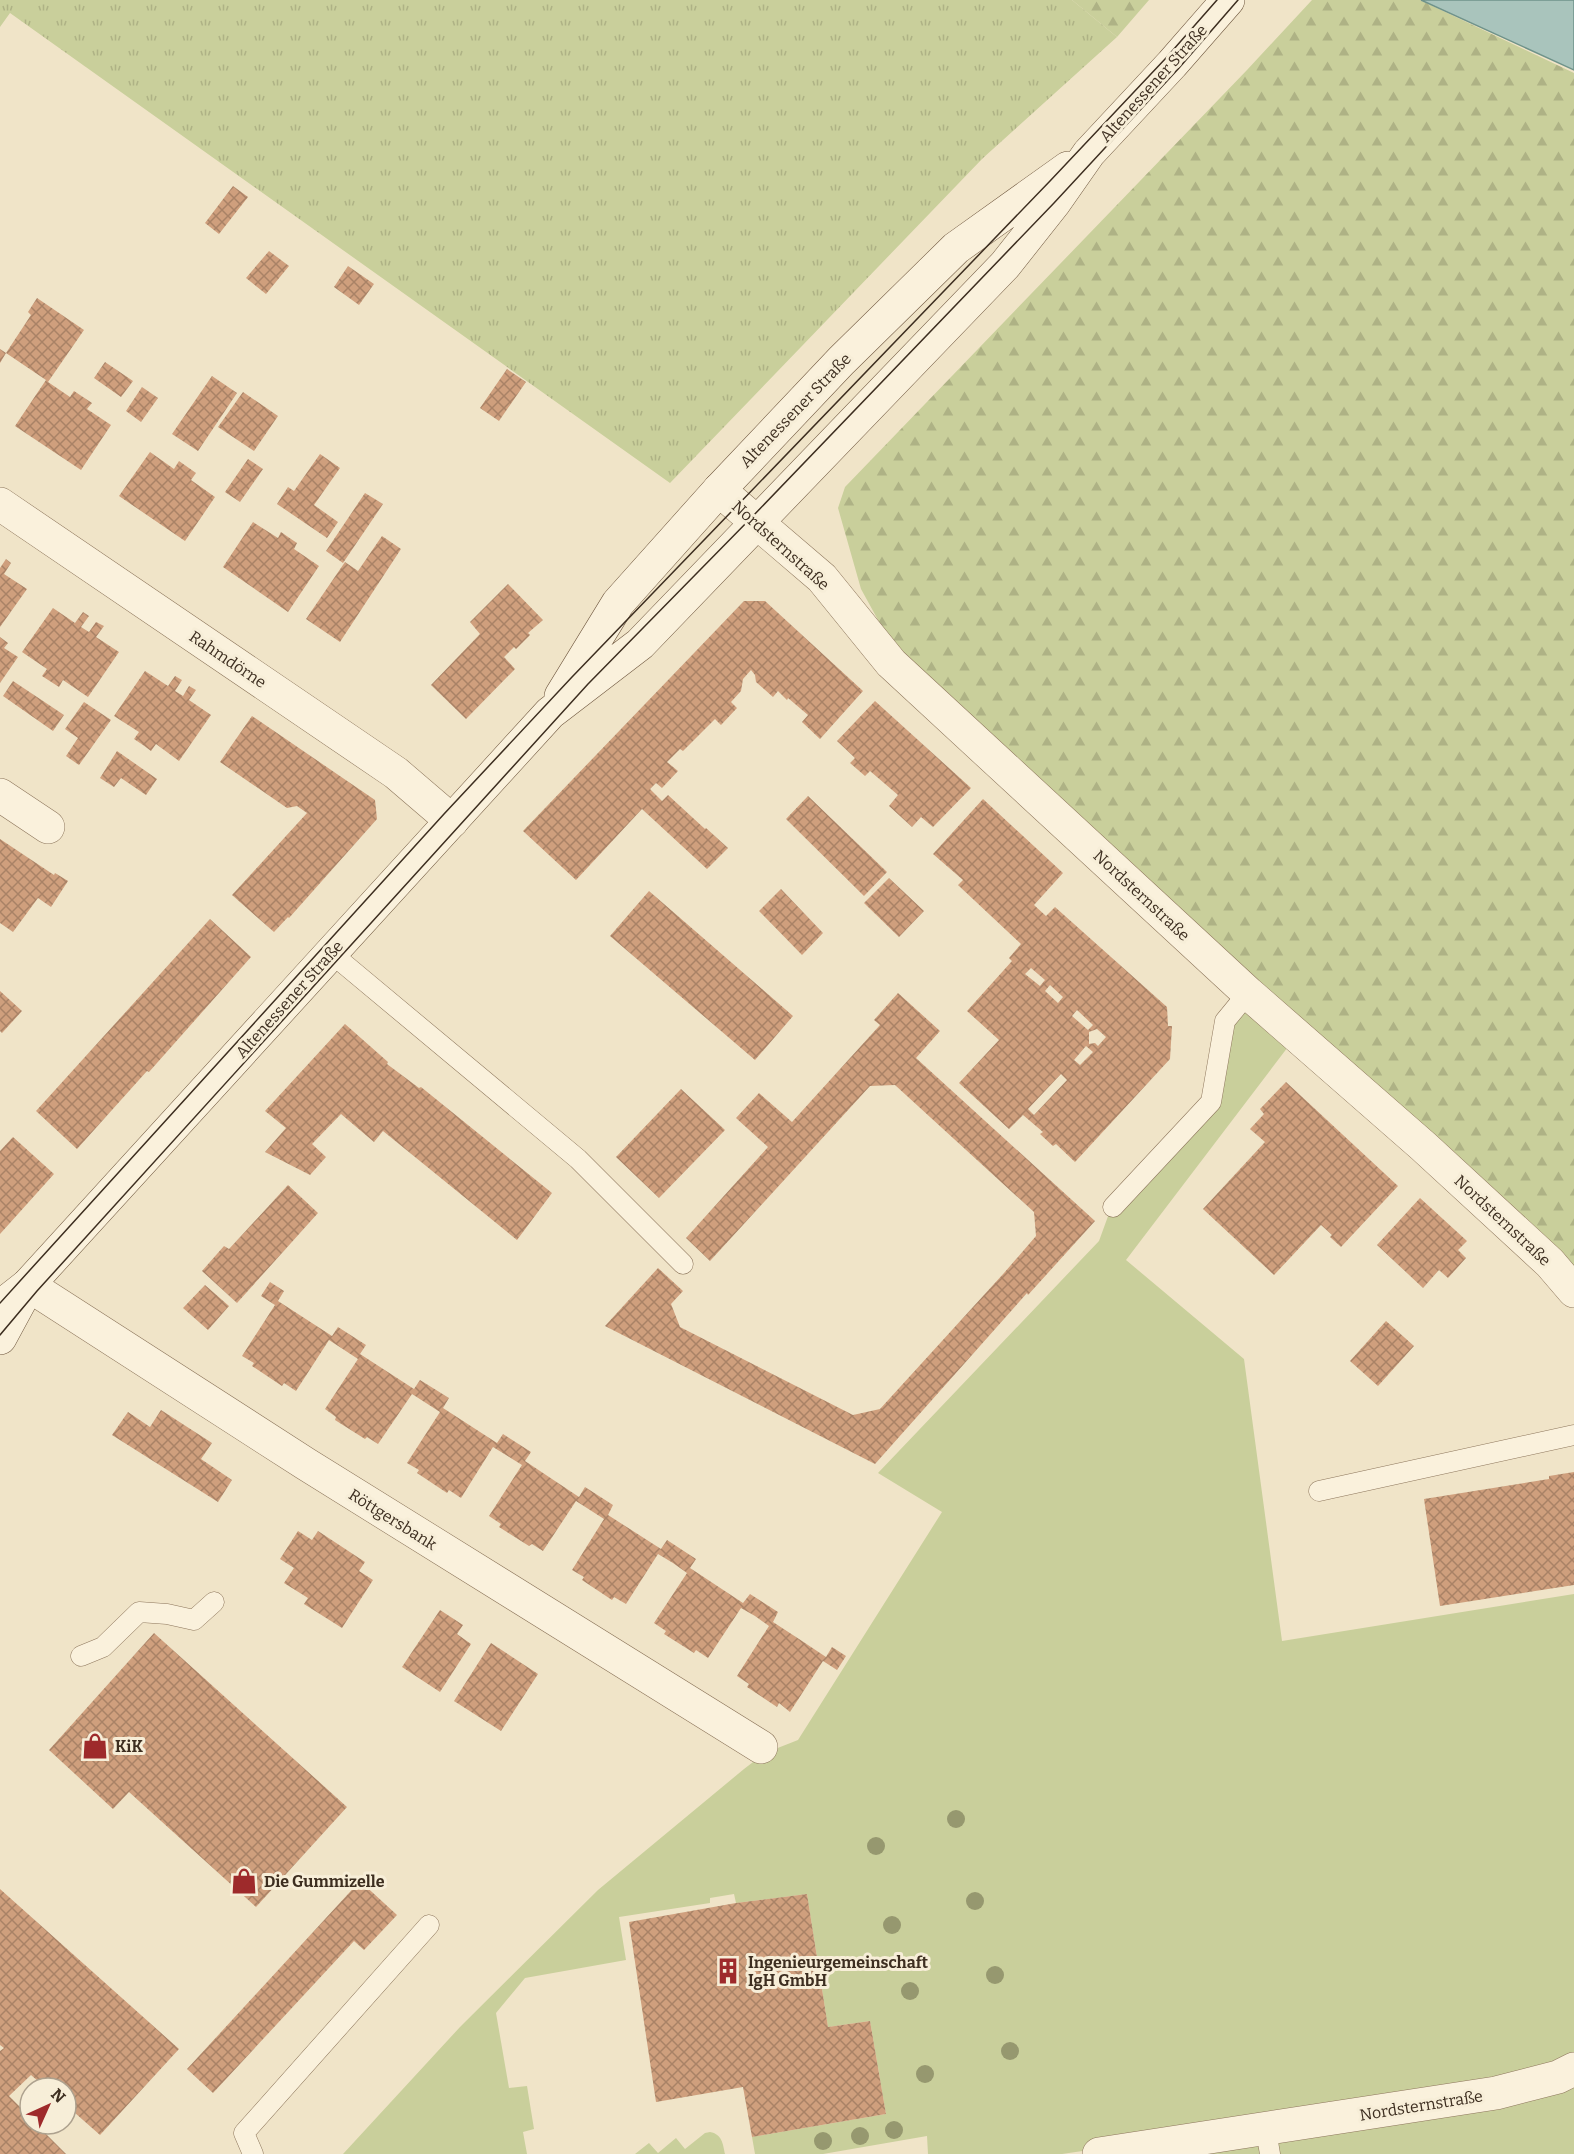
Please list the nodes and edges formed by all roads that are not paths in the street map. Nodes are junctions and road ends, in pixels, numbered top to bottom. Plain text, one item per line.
1 (1222, 6) edge
2 (1089, 153) junction
3 (719, 490) junction
4 (0, 504) edge
5 (758, 523) junction
6 (550, 713) junction
7 (0, 795) edge
8 (452, 821) junction
9 (48, 827) dead end
10 (331, 953) junction
11 (1248, 993) junction
12 (1113, 1208) dead end
13 (683, 1264) dead end
14 (28, 1286) junction
15 (1574, 1291) edge
16 (0, 1307) edge
17 (0, 1338) edge
18 (1574, 1435) edge
19 (1319, 1491) dead end
20 (214, 1602) dead end
21 (81, 1656) dead end
22 (761, 1747) dead end
23 (429, 1925) dead end
24 (1574, 2069) edge
25 (1268, 2142) edge
26 (254, 2154) edge
27 (1099, 2154) edge

1 - 2 street, Altenessener Straße
2 - 3 street, Altenessener Straße
2 - 5 street, Altenessener Straße
3 - 5 street, Nordsternstraße
3 - 6 street, Altenessener Straße
4 - 8 street, Rahmdörne
5 - 6 street, Altenessener Straße
5 - 11 street, Nordsternstraße
6 - 8 street, Altenessener Straße
7 - 9 street
8 - 10 street, Altenessener Straße
10 - 13 lane
10 - 14 street, Altenessener Straße
11 - 12 lane
11 - 15 street, Nordsternstraße
14 - 16 street, Altenessener Straße
14 - 17 street, Altenessener Straße
14 - 22 street, Röttgersbank
18 - 19 lane
20 - 21 lane
23 - 26 lane
24 - 25 street, Nordsternstraße
25 - 27 street, Nordsternstraße

